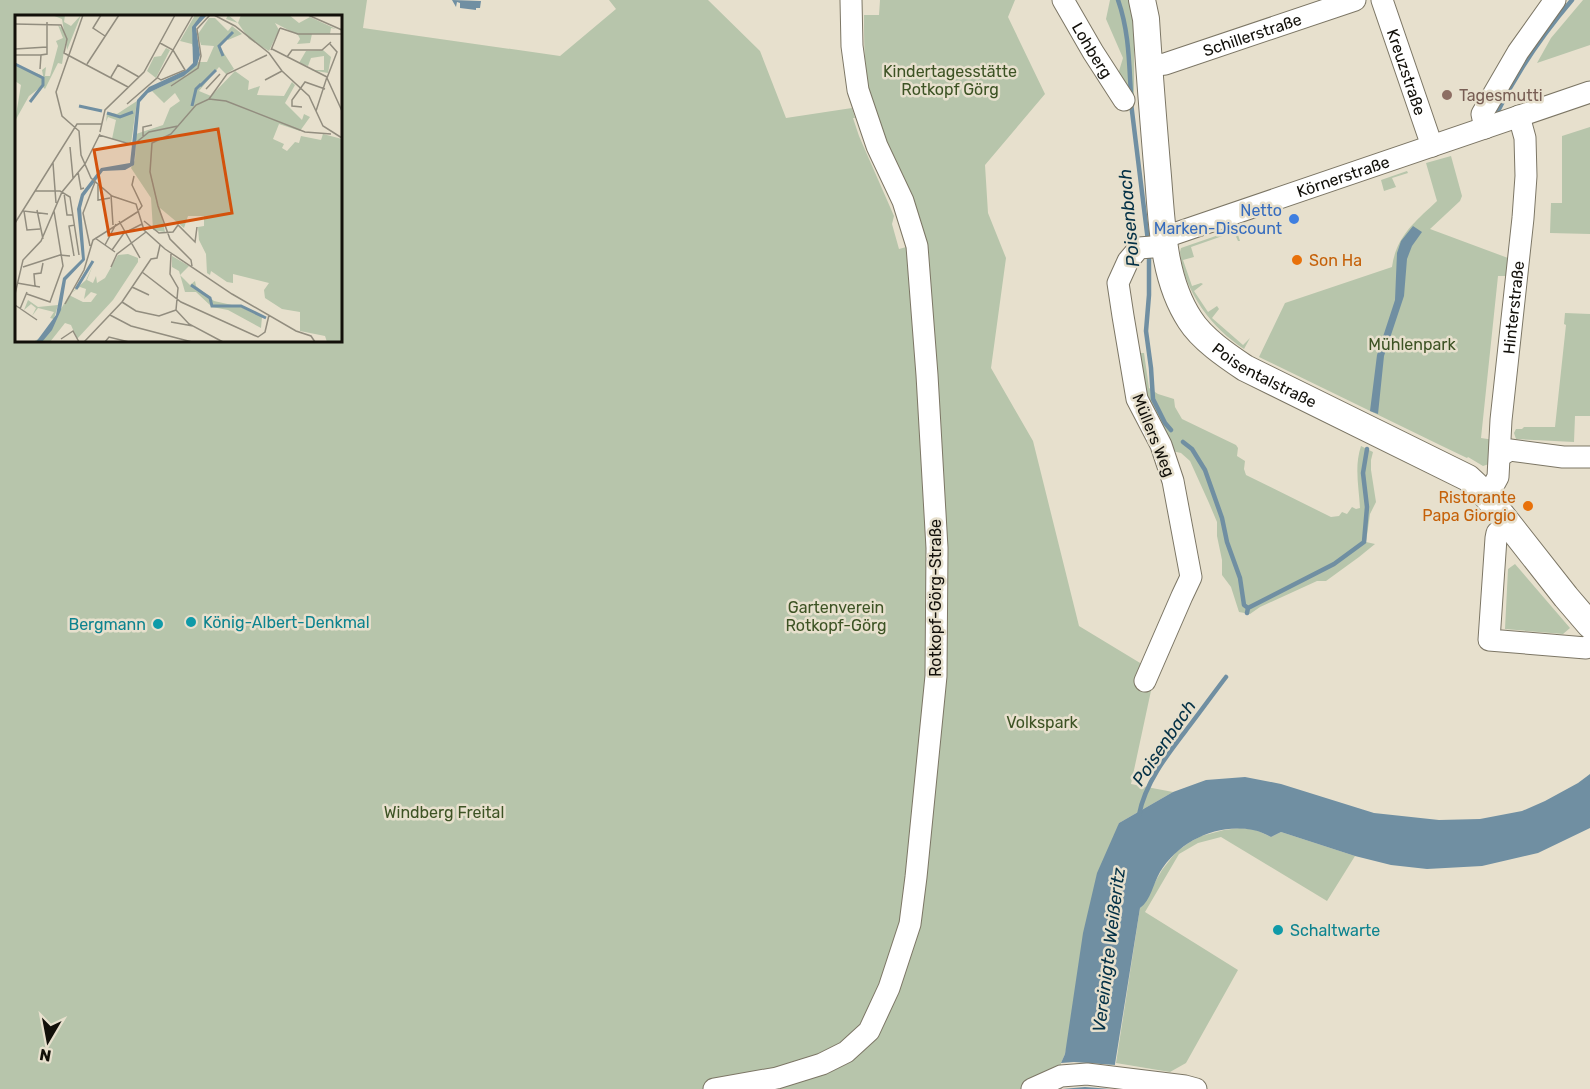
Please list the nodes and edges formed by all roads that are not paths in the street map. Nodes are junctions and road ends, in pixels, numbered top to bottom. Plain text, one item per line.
1 (851, 0) edge
2 (1063, 0) edge
3 (1142, 0) edge
4 (1355, 0) edge
5 (1382, 0) edge
6 (1555, 0) edge
7 (1149, 66) junction
8 (1590, 92) edge
9 (1124, 100) dead end
10 (1520, 116) junction
11 (1485, 128) junction
12 (1432, 146) junction
13 (1157, 244) junction
14 (1500, 456) junction
15 (1590, 457) edge
16 (1485, 494) junction
17 (1508, 522) junction
18 (1590, 626) edge
19 (1590, 645) edge
20 (1145, 681) dead end
21 (714, 1089) edge
22 (1032, 1089) edge
23 (1196, 1089) edge

1 - 21 street, Rotkopf-Görg-Straße
2 - 9 street, Lohberg
3 - 7 main road, Poisentalstraße
4 - 7 street, Schillerstraße
5 - 12 street, Kreuzstraße
6 - 11 street
7 - 13 main road, Poisentalstraße
8 - 10 street, Körnerstraße
10 - 11 street, Körnerstraße
10 - 14 street, Hinterstraße
11 - 12 street, Körnerstraße
12 - 13 street, Körnerstraße
13 - 16 main road, Poisentalstraße
13 - 20 street, Müllers Weg
14 - 15 street
14 - 16 street, Hinterstraße
16 - 17 main road, Poisentalstraße
17 - 18 main road, Poisentalstraße
17 - 19 street
22 - 23 street

